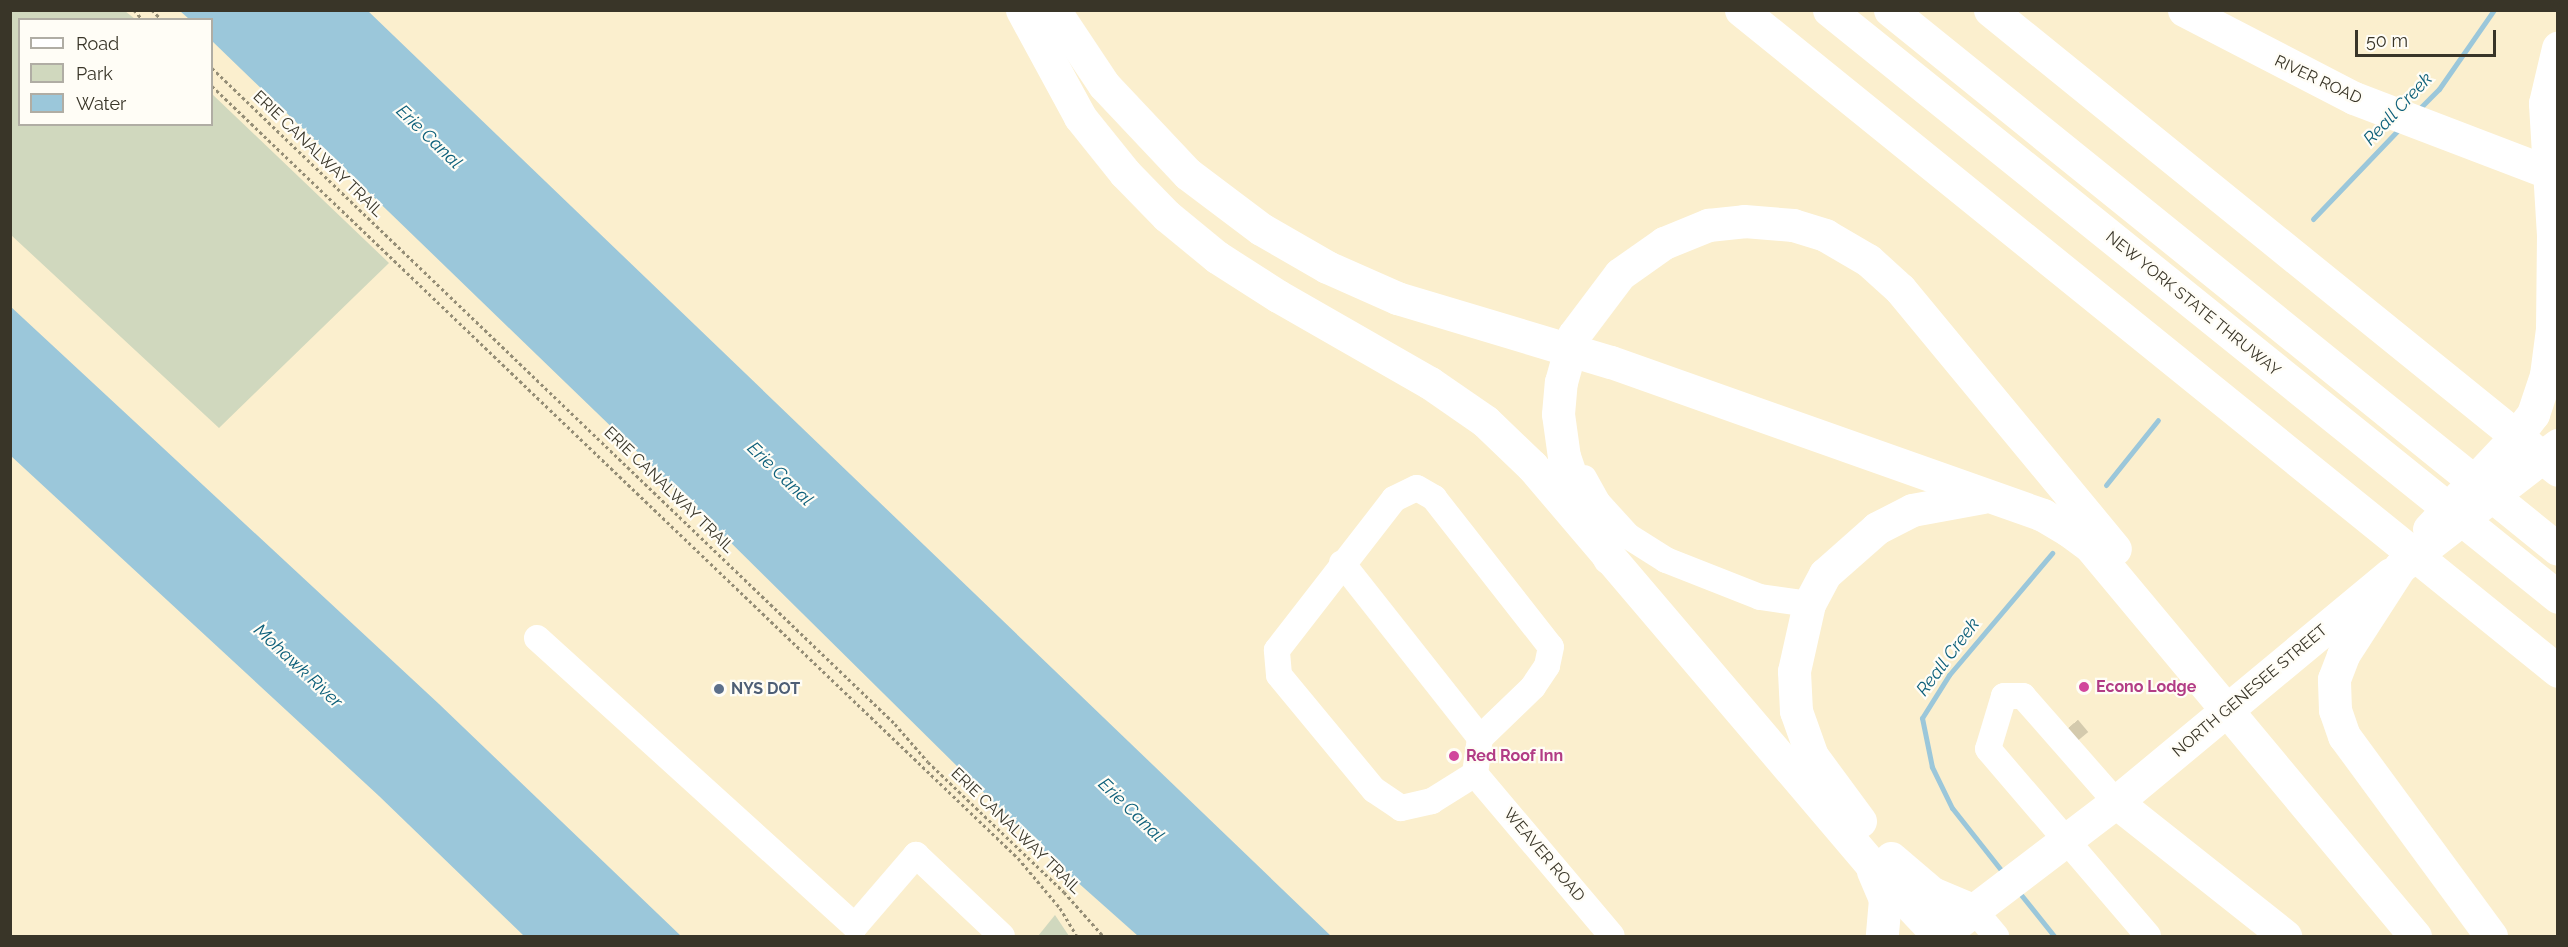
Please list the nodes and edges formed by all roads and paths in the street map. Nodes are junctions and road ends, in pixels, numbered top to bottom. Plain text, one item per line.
1 (1022, 10) edge
2 (1054, 10) edge
3 (1742, 10) edge
4 (1829, 10) edge
5 (1890, 10) edge
6 (1990, 10) edge
7 (2184, 10) edge
8 (2213, 10) edge
9 (2558, 48) edge
10 (2273, 59) junction
11 (213, 69) edge
12 (213, 87) edge
13 (2552, 174) edge
14 (1558, 414) junction
15 (2558, 444) edge
16 (2558, 470) edge
17 (1986, 496) junction
18 (2558, 549) edge
19 (1609, 558) junction
20 (1342, 563) junction
21 (2387, 577) junction
22 (2558, 597) edge
23 (1809, 604) junction
24 (537, 638) dead end
25 (2202, 668) junction
26 (2558, 671) edge
27 (2042, 718) junction
28 (1480, 738) junction
29 (2268, 746) junction
30 (1475, 774) junction
31 (2105, 790) junction
32 (2066, 841) junction
33 (1870, 863) junction
34 (1984, 904) junction
35 (850, 931) edge
36 (1002, 936) edge
37 (1077, 936) edge
38 (1103, 936) edge
39 (1612, 936) edge
40 (1882, 936) edge
41 (1939, 936) edge
42 (1996, 936) edge
43 (2148, 936) edge
44 (2285, 936) edge
45 (2415, 936) edge
46 (2436, 936) edge
47 (2492, 936) edge

1 - 19 main road
2 - 17 main road
3 - 26 main road
4 - 22 main road, NEW YORK STATE THRUWAY
5 - 18 main road
6 - 16 main road
7 - 10 main road, RIVER ROAD
8 - 10 street
9 - 13 main road
10 - 13 main road, RIVER ROAD
11 - 38 path, ERIE CANALWAY TRAIL
12 - 37 path
13 - 21 main road
14 - 19 main road
14 - 23 street
14 - 25 main road
15 - 21 main road, NORTH GENESEE STREET
17 - 23 main road
17 - 25 main road
19 - 33 main road
20 - 28 street
20 - 28 street
20 - 30 street
21 - 31 main road, NORTH GENESEE STREET
21 - 47 main road
23 - 34 main road
24 - 35 street
25 - 29 main road
27 - 31 street
27 - 31 street
27 - 32 street
28 - 30 street
29 - 45 main road
29 - 46 main road
30 - 39 street, WEAVER ROAD
31 - 32 main road, NORTH GENESEE STREET
31 - 44 main road
32 - 34 main road, NORTH GENESEE STREET
32 - 43 street
33 - 40 main road
33 - 41 main road
34 - 41 main road, NORTH GENESEE STREET
34 - 42 street
35 - 36 street

